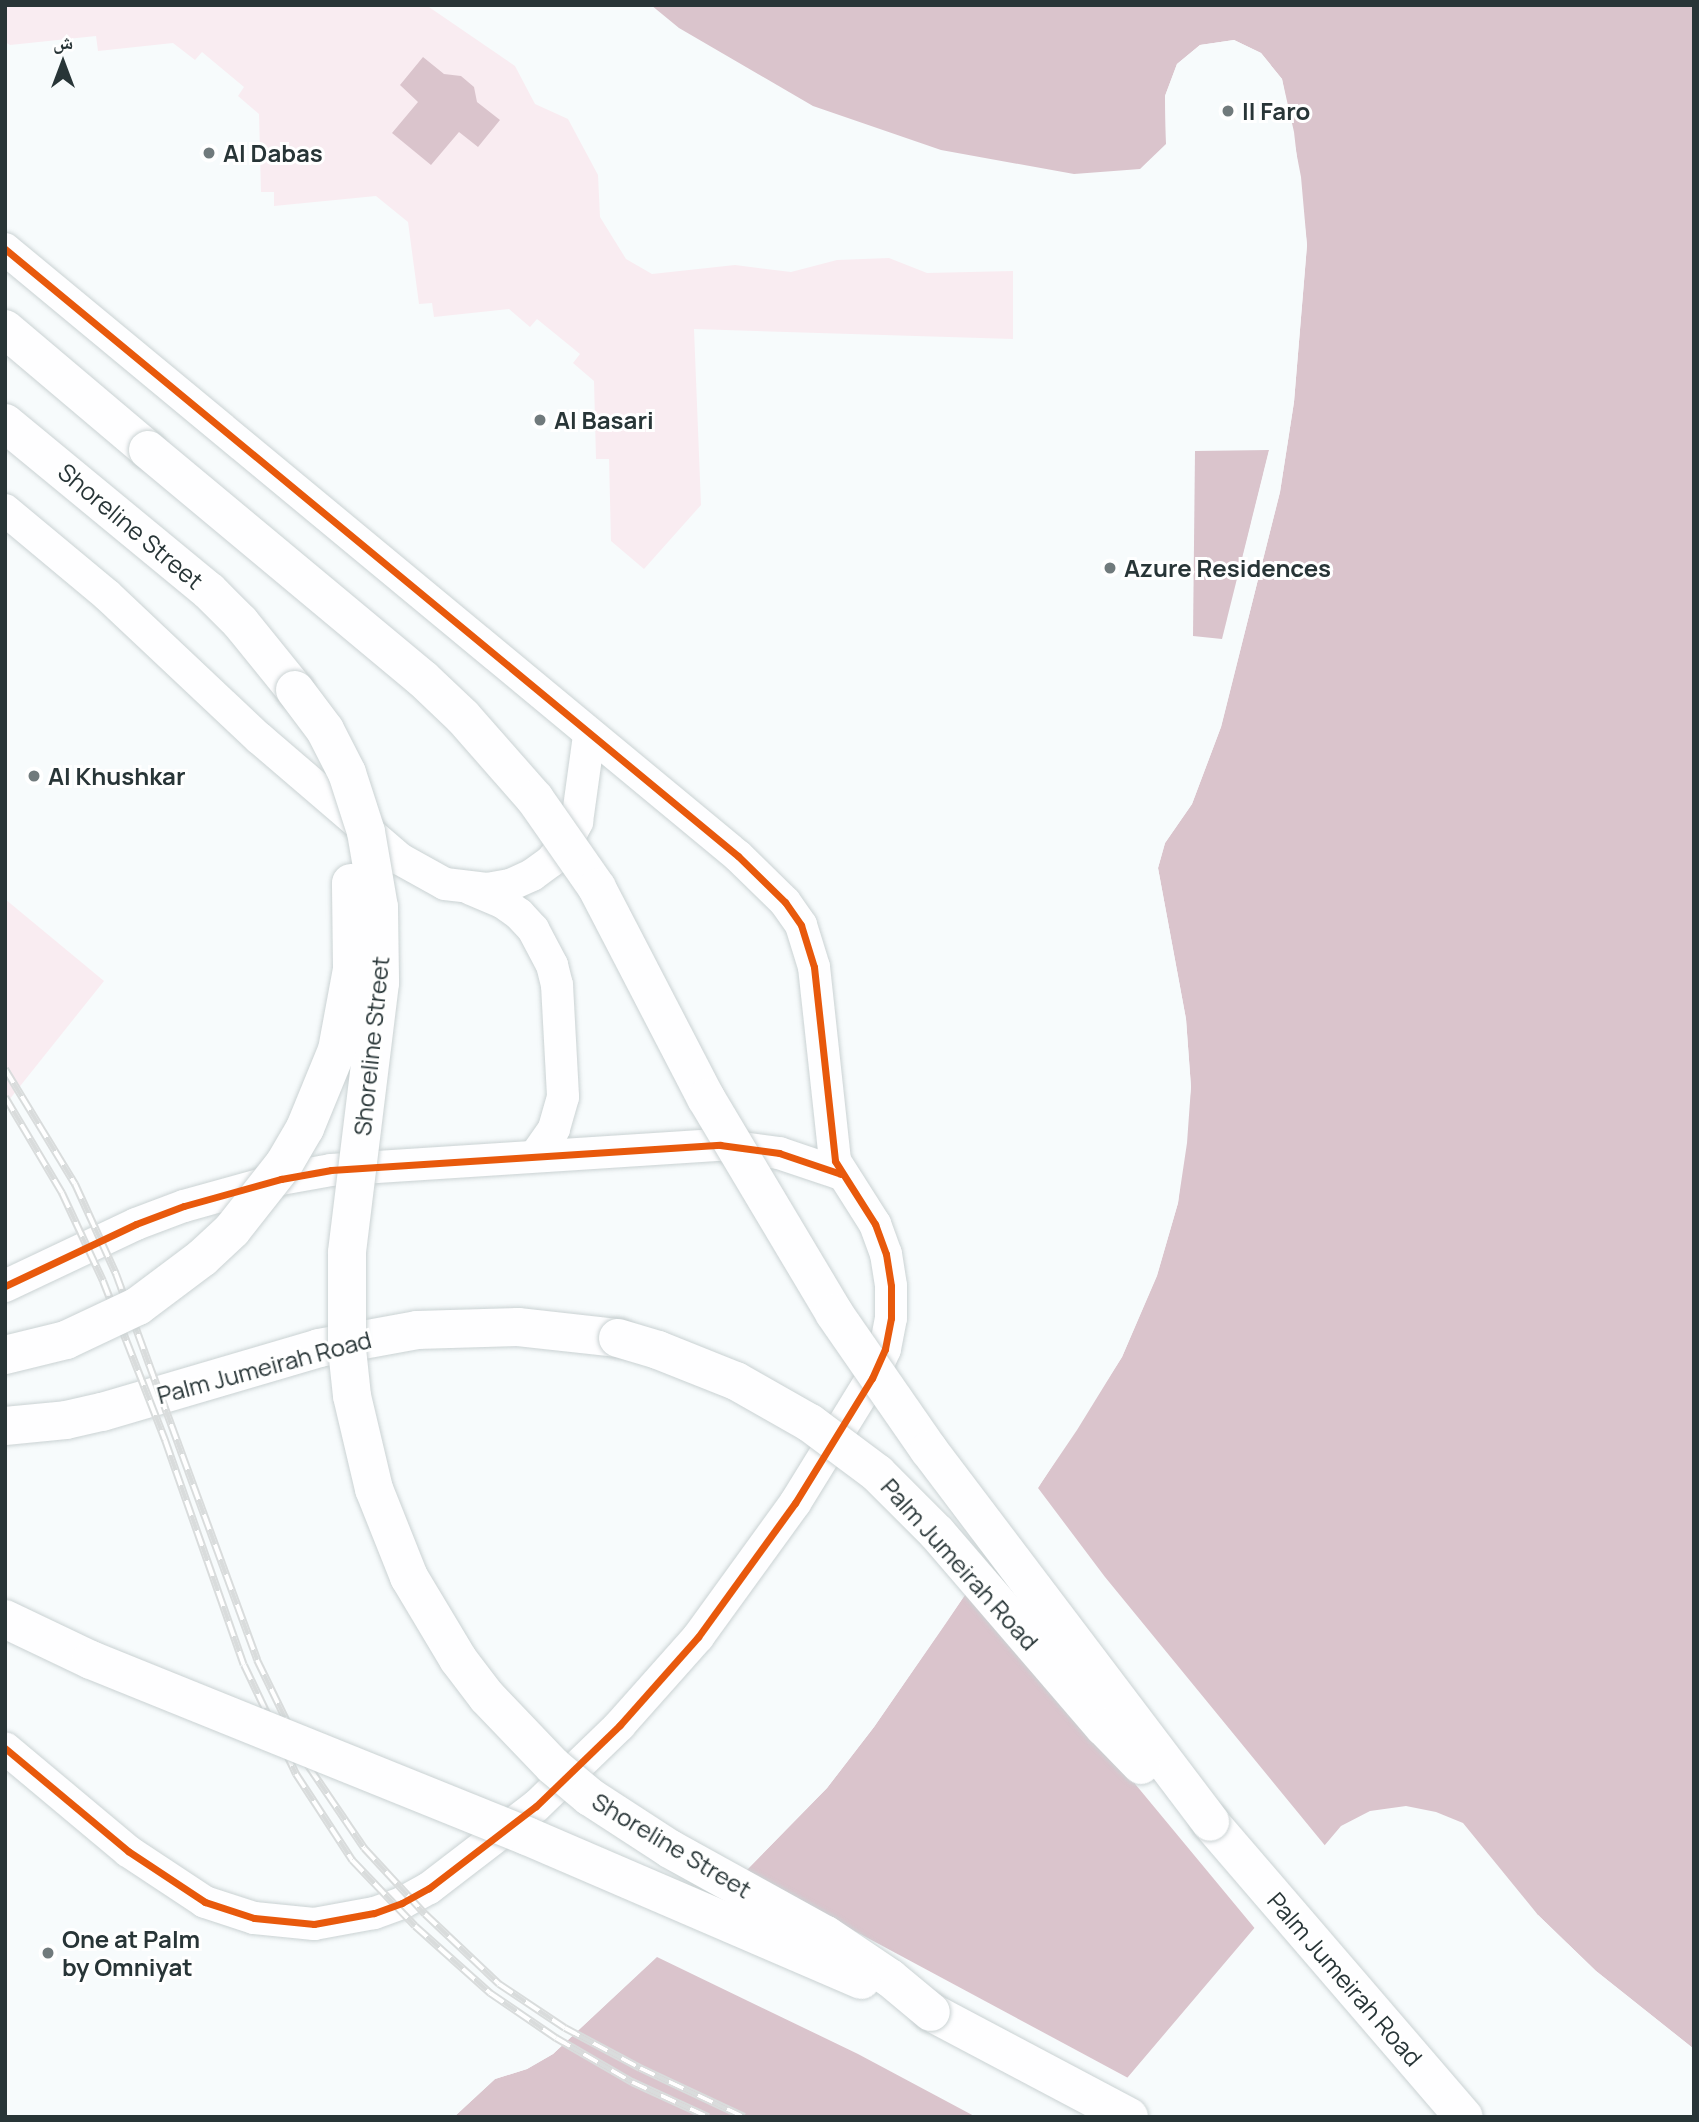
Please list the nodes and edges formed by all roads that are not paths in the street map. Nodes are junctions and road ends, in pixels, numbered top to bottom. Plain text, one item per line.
1 (5, 249) edge
2 (5, 329) edge
3 (5, 423) edge
4 (5, 510) edge
5 (295, 690) junction
6 (589, 736) junction
7 (463, 887) junction
8 (535, 1156) junction
9 (841, 1174) junction
10 (5, 1286) edge
11 (5, 1355) edge
12 (5, 1426) edge
13 (5, 1619) edge
14 (5, 1748) edge
15 (1210, 1822) junction
16 (931, 2012) junction
17 (1129, 2117) edge
18 (1464, 2117) edge

1 - 6 street
2 - 15 main road, bridge
3 - 5 main road, Shoreline Street
4 - 7 street
5 - 11 main road, bridge
5 - 16 main road, Shoreline Street, bridge
6 - 7 street
6 - 9 street
7 - 8 street
8 - 9 street
8 - 10 street
9 - 14 street
12 - 15 main road, Palm Jumeirah Road, bridge
13 - 16 main road, bridge
15 - 18 main road, Palm Jumeirah Road
16 - 17 main road

